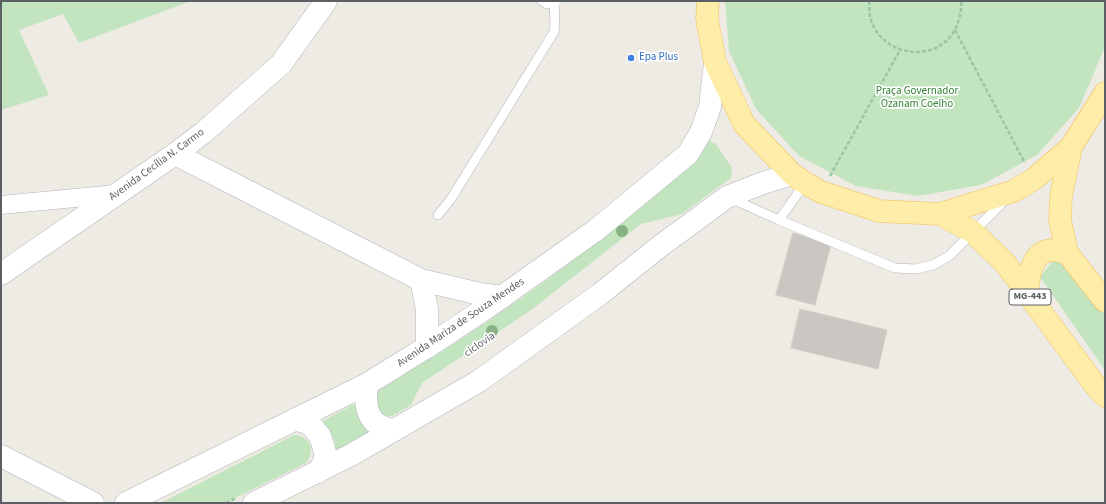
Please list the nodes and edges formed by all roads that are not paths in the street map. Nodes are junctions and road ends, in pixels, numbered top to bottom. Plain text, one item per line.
1 (326, 1) edge
2 (542, 1) edge
3 (708, 1) edge
4 (555, 2) edge
5 (715, 62) junction
6 (1105, 92) edge
7 (1071, 146) junction
8 (175, 154) junction
9 (806, 183) junction
10 (1014, 191) junction
11 (116, 194) junction
12 (727, 197) junction
13 (1, 204) edge
14 (940, 214) junction
15 (438, 215) dead end
16 (779, 220) junction
17 (973, 232) junction
18 (1067, 253) junction
19 (1, 274) edge
20 (421, 280) junction
21 (1027, 292) junction
22 (502, 296) junction
23 (1105, 301) edge
24 (427, 347) junction
25 (367, 384) junction
26 (1105, 396) edge
27 (295, 419) junction
28 (394, 430) junction
29 (1, 456) edge
30 (318, 472) junction
31 (246, 500) edge
32 (93, 503) edge
33 (126, 503) edge

1 - 8 main road, Avenida Cecília N. Carmo
2 - 4 lane
3 - 5 main road
4 - 15 lane
5 - 9 main road
5 - 22 main road, Avenida Mariza de Souza Mendes
6 - 7 main road
7 - 10 main road
7 - 18 main road
8 - 11 main road, Avenida Cecília N. Carmo
8 - 20 main road
9 - 12 main road
9 - 14 main road
9 - 16 lane
10 - 14 main road
10 - 17 lane
11 - 13 street
11 - 19 main road, Avenida Cecília N. Carmo
12 - 16 lane
12 - 28 main road
14 - 17 main road, MG-443
16 - 17 lane
17 - 21 main road, MG-443
18 - 21 main road
18 - 23 main road
20 - 22 main road
20 - 24 main road
21 - 26 main road, MG-443
22 - 24 main road, Avenida Mariza de Souza Mendes
24 - 25 main road, Avenida Mariza de Souza Mendes
25 - 27 main road, Avenida Mariza de Souza Mendes
25 - 28 main road
27 - 30 main road
27 - 33 main road, Avenida Mariza de Souza Mendes
28 - 30 main road
29 - 32 main road
30 - 31 main road

